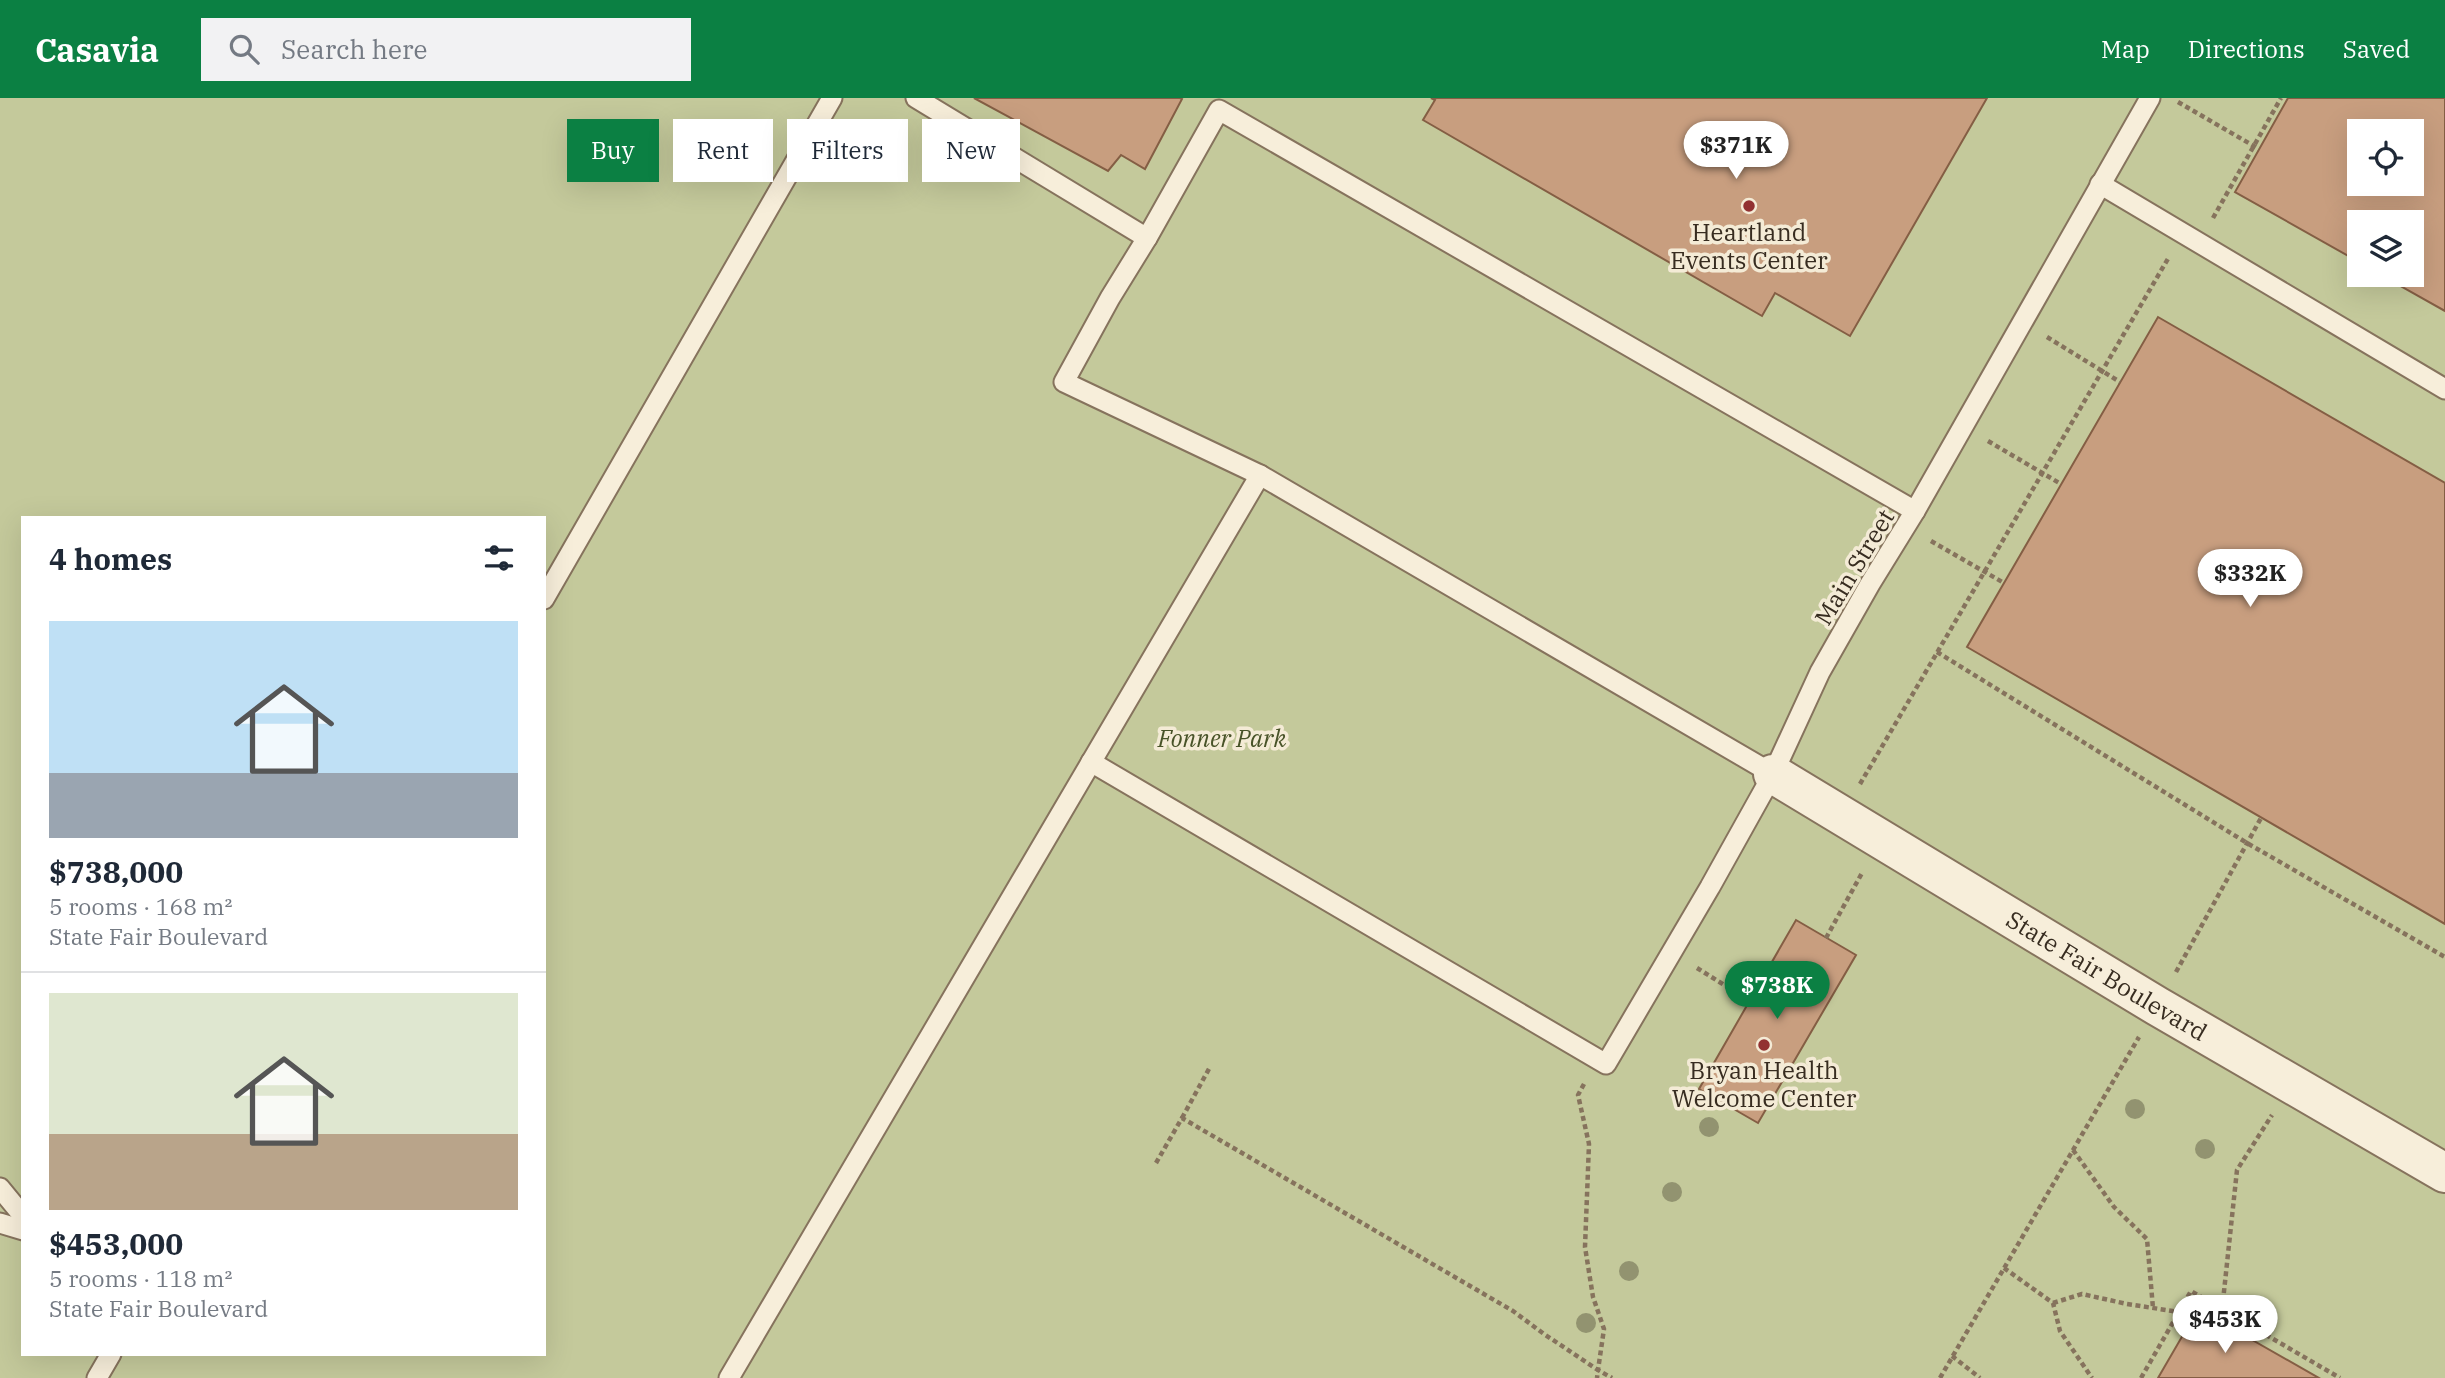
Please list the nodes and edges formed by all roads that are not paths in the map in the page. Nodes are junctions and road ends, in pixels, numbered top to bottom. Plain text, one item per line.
1 (832, 98) edge
2 (916, 98) edge
3 (2150, 98) edge
4 (2100, 184) junction
5 (1147, 238) junction
6 (2445, 389) edge
7 (1260, 475) junction
8 (1911, 519) junction
9 (546, 596) edge
10 (1091, 762) junction
11 (1773, 774) junction
12 (2445, 1173) edge
13 (0, 1188) edge
14 (21, 1214) edge
15 (0, 1223) edge
16 (21, 1229) edge
17 (110, 1356) edge
18 (97, 1378) edge
19 (729, 1378) edge

1 - 9 lane
2 - 5 lane
3 - 4 lane, Main Street
4 - 6 lane
4 - 8 lane, Main Street
5 - 7 lane
5 - 8 lane
7 - 10 lane
7 - 11 lane
8 - 11 lane, Main Street
10 - 11 lane, Main Street
10 - 19 lane
11 - 12 street, State Fair Boulevard
13 - 14 lane
15 - 16 lane
17 - 18 lane

